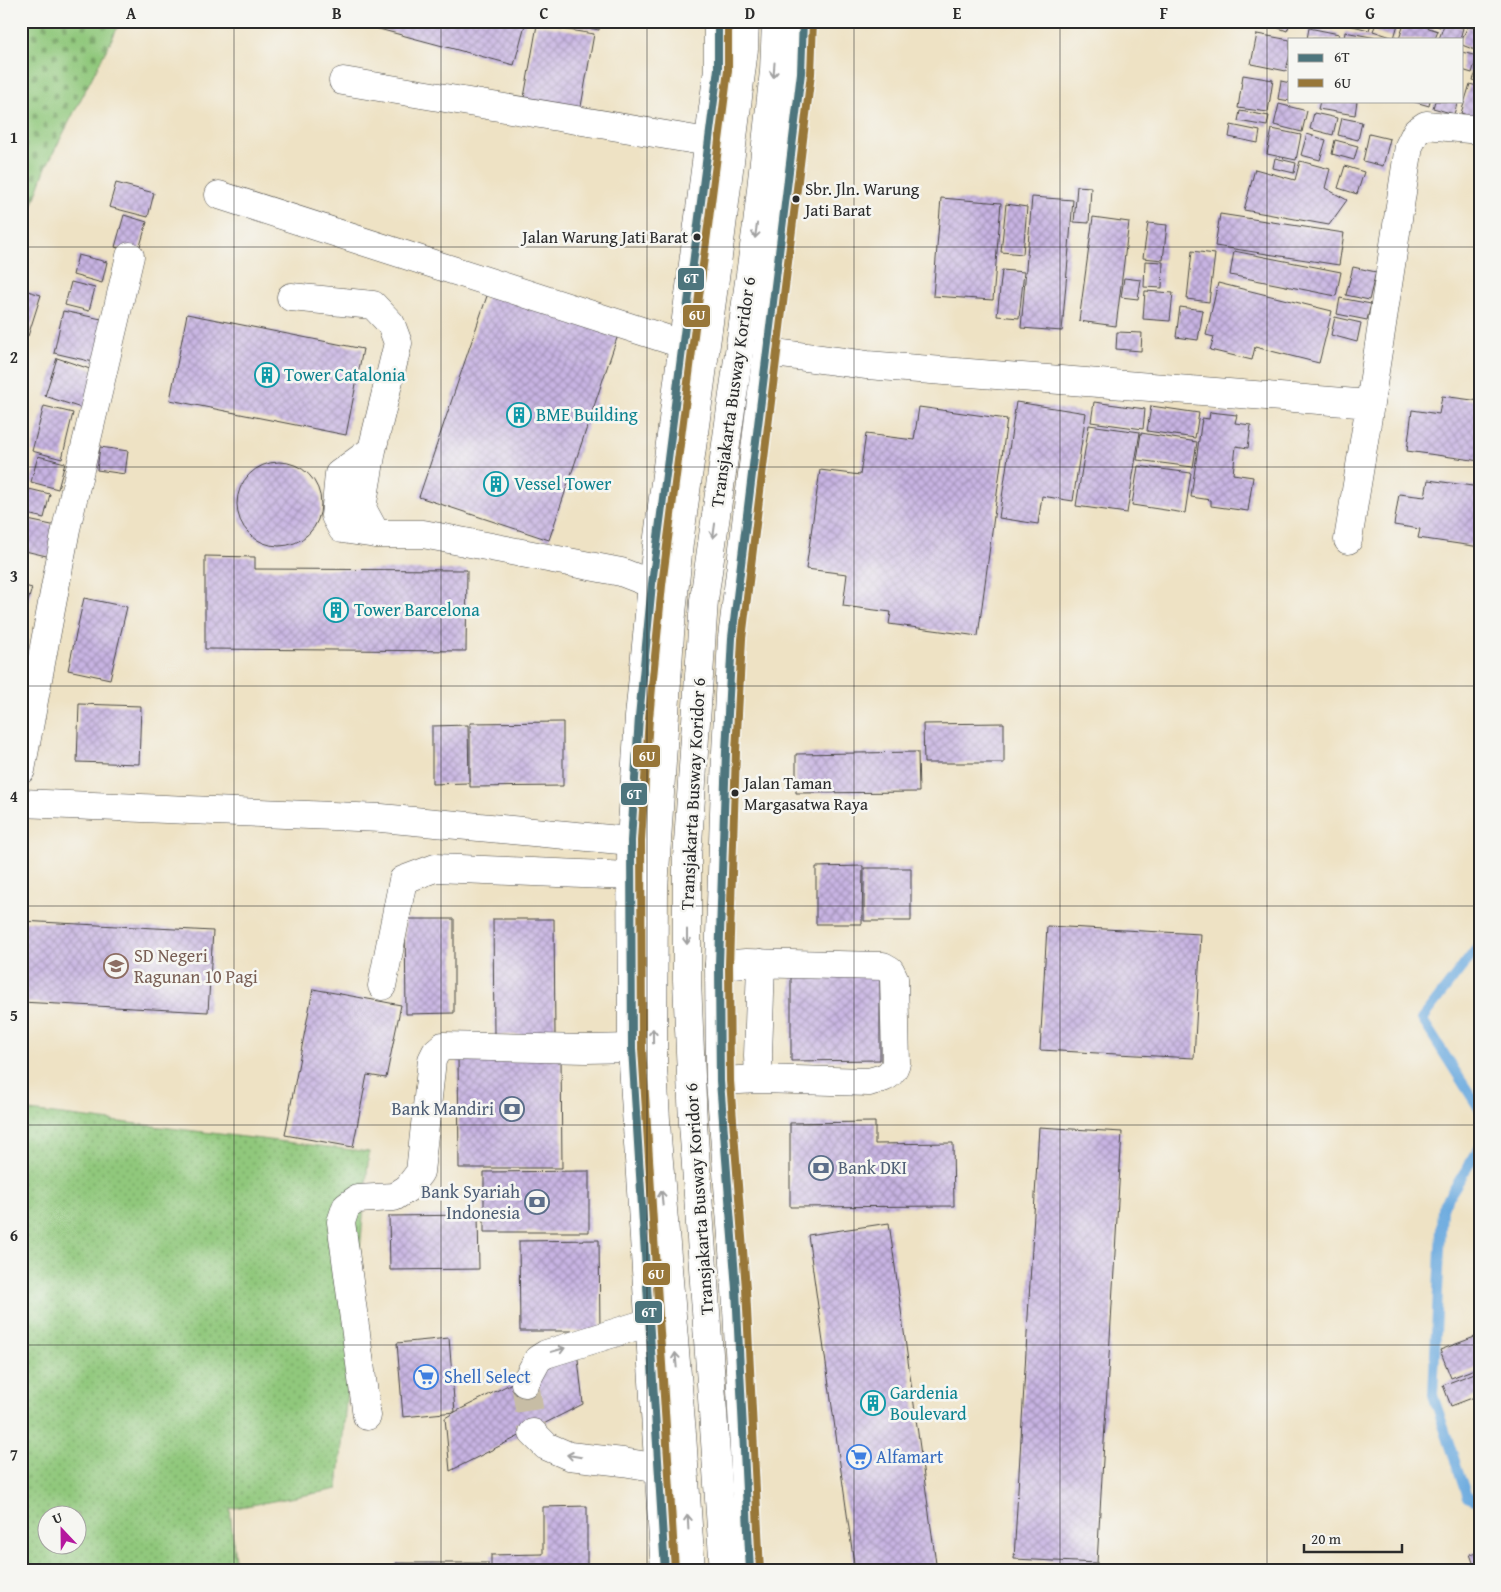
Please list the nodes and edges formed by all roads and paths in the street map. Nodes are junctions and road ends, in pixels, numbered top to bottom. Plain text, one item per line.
1 (718, 21) edge
2 (745, 21) edge
3 (776, 21) edge
4 (802, 21) edge
5 (343, 81) dead end
6 (1480, 130) edge
7 (708, 142) junction
8 (219, 195) dead end
9 (130, 256) dead end
10 (291, 297) dead end
11 (682, 344) junction
12 (767, 352) junction
13 (1370, 404) junction
14 (1348, 540) dead end
15 (652, 584) junction
16 (21, 770) edge
17 (21, 803) edge
18 (631, 841) junction
19 (631, 876) junction
20 (761, 963) junction
21 (719, 965) junction
22 (382, 986) dead end
23 (632, 1048) junction
24 (759, 1079) junction
25 (720, 1081) junction
26 (650, 1322) junction
27 (525, 1383) tunnel mouth
28 (367, 1416) dead end
29 (533, 1432) tunnel mouth
30 (659, 1468) junction
31 (665, 1571) edge
32 (691, 1571) edge
33 (724, 1571) edge
34 (750, 1571) edge

1 - 7 main road
32 -> 2 main road, Transjakarta Busway Koridor 6
3 -> 33 main road, Transjakarta Busway Koridor 6
4 - 12 main road
5 - 7 main road
6 - 13 main road
7 - 11 main road
8 - 11 main road
9 - 16 main road
10 - 15 main road
11 - 15 main road
12 - 13 main road
12 - 21 main road
13 - 14 main road
15 - 18 main road
17 - 18 main road
18 - 19 main road
19 - 22 main road
19 - 23 main road
20 - 21 main road
20 - 24 main road
20 - 24 main road
21 - 25 main road
23 - 26 main road
23 - 28 main road
24 - 25 main road
25 - 34 main road
27 -> 26 main road
26 - 30 main road
30 -> 29 main road
30 - 31 main road

